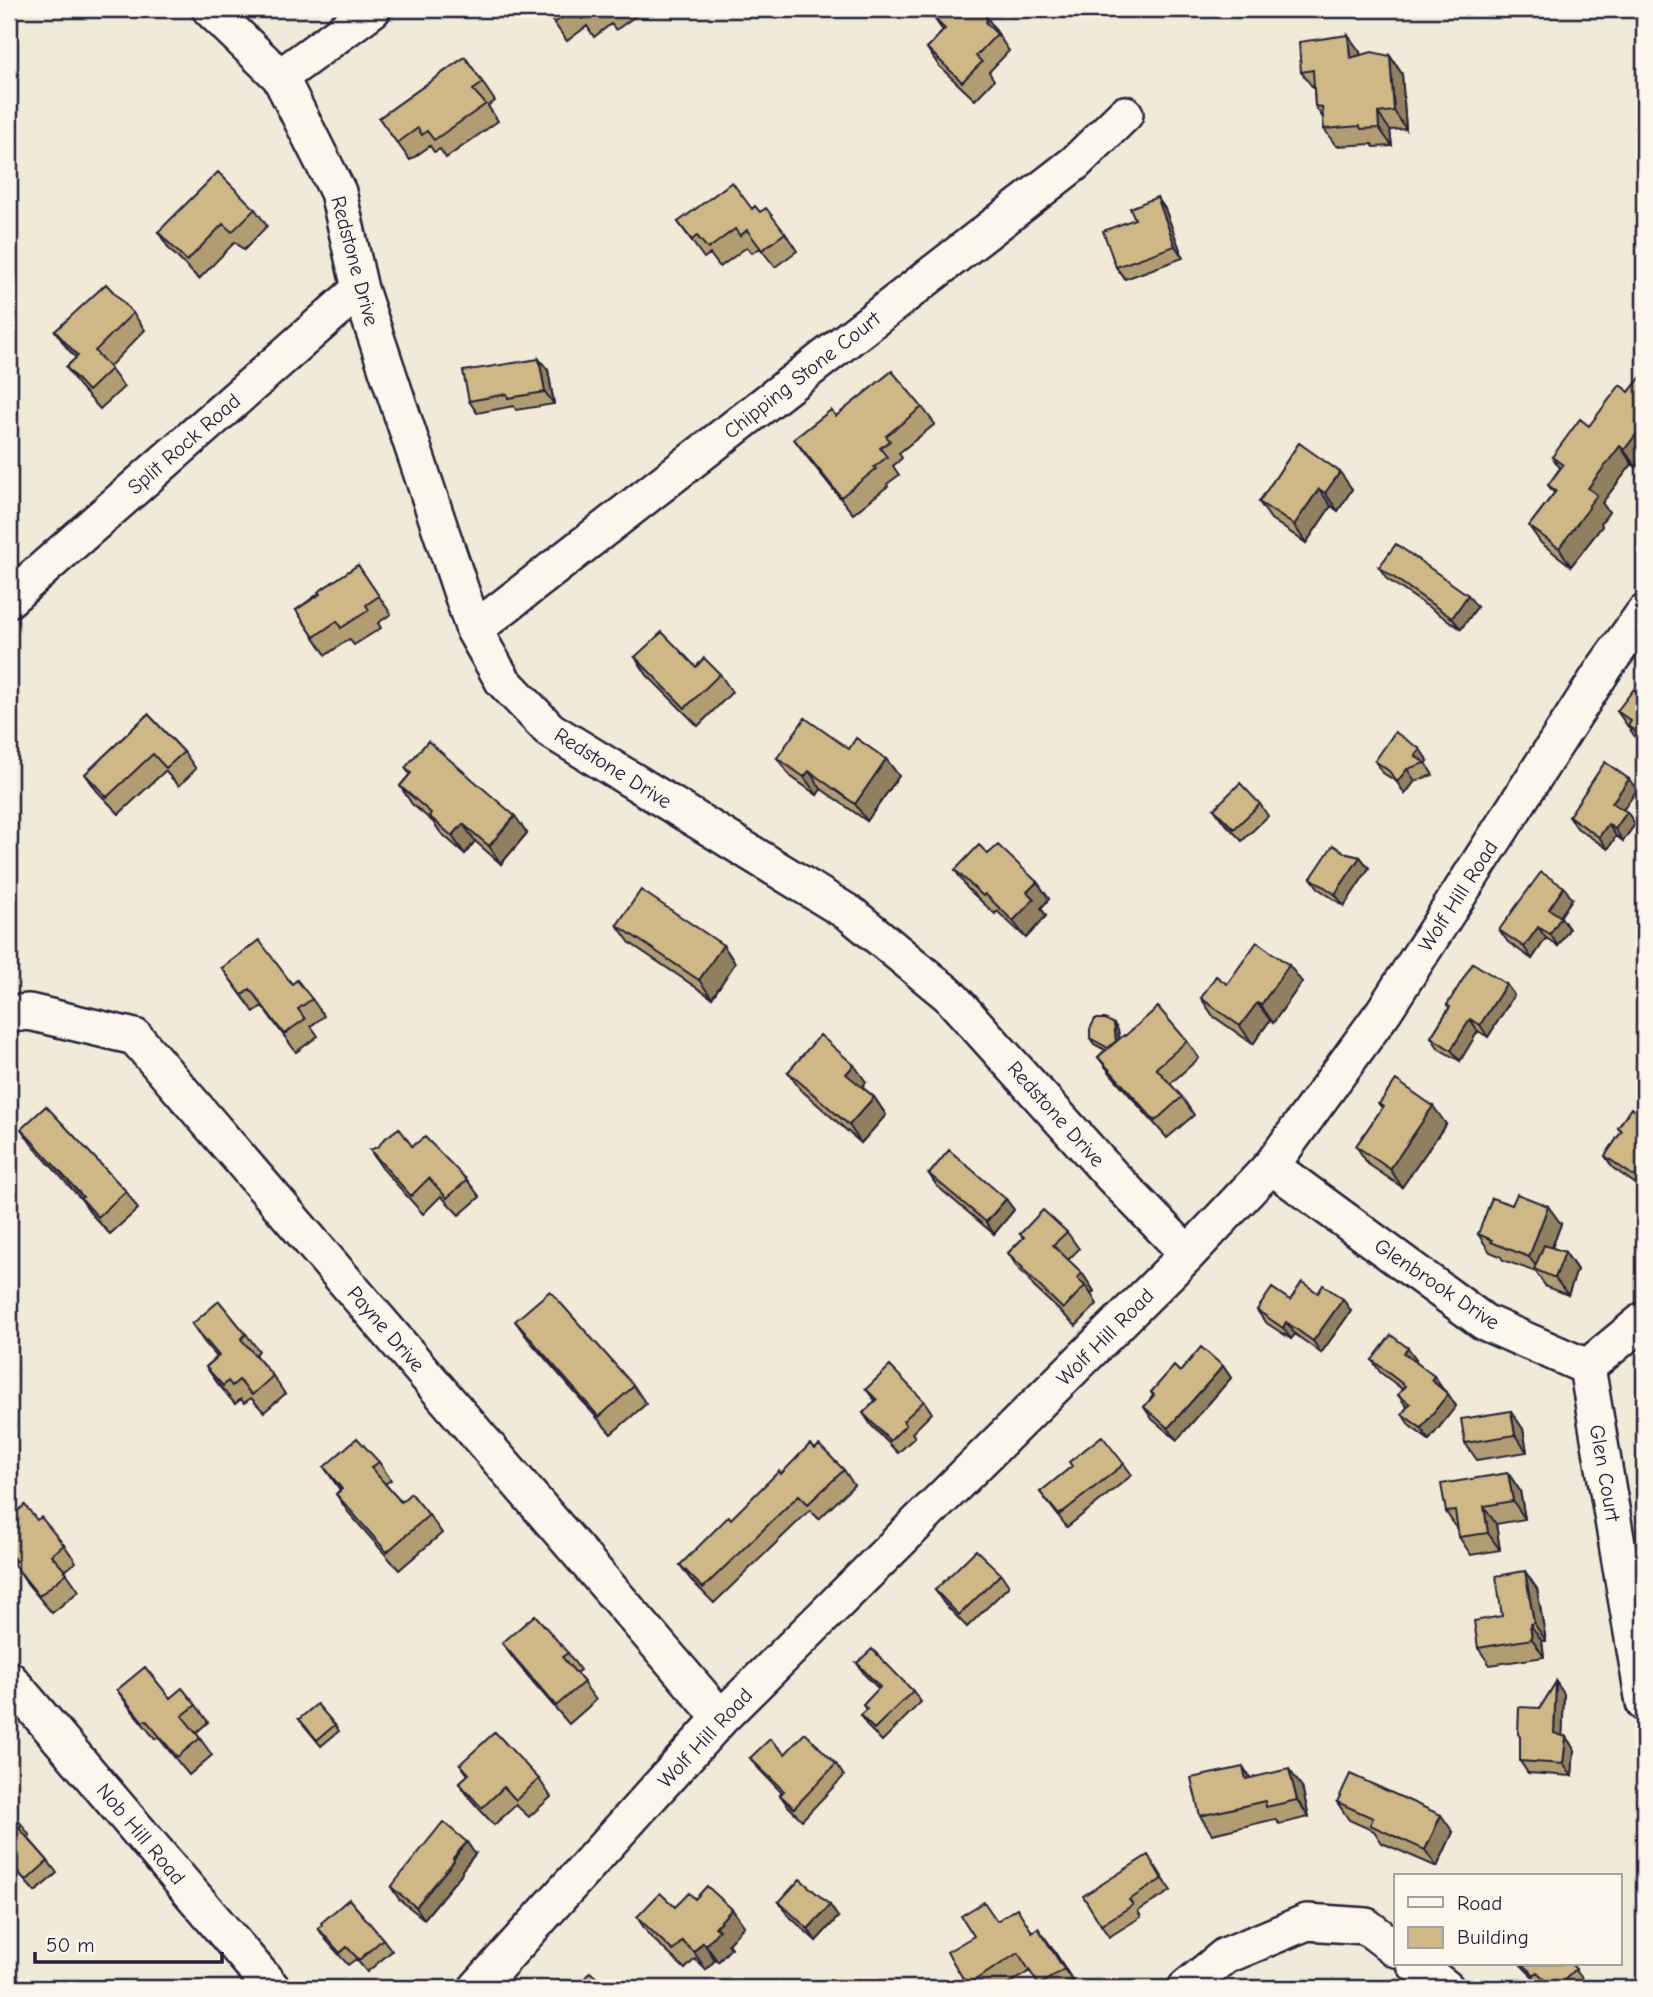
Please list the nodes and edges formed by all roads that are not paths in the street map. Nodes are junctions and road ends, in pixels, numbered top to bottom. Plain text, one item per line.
1 (210, 9) edge
2 (373, 9) edge
3 (280, 77) junction
4 (1125, 114) dead end
5 (360, 289) junction
6 (9, 599) edge
7 (1644, 613) edge
8 (474, 630) junction
9 (9, 1014) edge
10 (1271, 1166) junction
11 (1188, 1254) junction
12 (1644, 1320) edge
13 (1587, 1367) junction
14 (9, 1679) edge
15 (1644, 1703) edge
16 (721, 1718) junction
17 (1394, 1947) edge
18 (1418, 1966) edge
19 (272, 1988) edge
20 (477, 1988) edge
21 (1186, 1988) edge
22 (1446, 1988) edge

1 - 3 street, Redstone Drive
2 - 3 street
3 - 5 street, Redstone Drive
4 - 8 street, Chipping Stone Court
5 - 6 street, Split Rock Road
5 - 8 street, Redstone Drive
7 - 10 street, Wolf Hill Road
8 - 11 street, Redstone Drive
9 - 16 street, Payne Drive
10 - 11 street, Wolf Hill Road
10 - 13 street, Glenbrook Drive
11 - 16 street, Wolf Hill Road
12 - 13 street
13 - 15 street, Glen Court
14 - 19 street, Nob Hill Road
16 - 20 street, Wolf Hill Road
17 - 21 street
18 - 22 street

